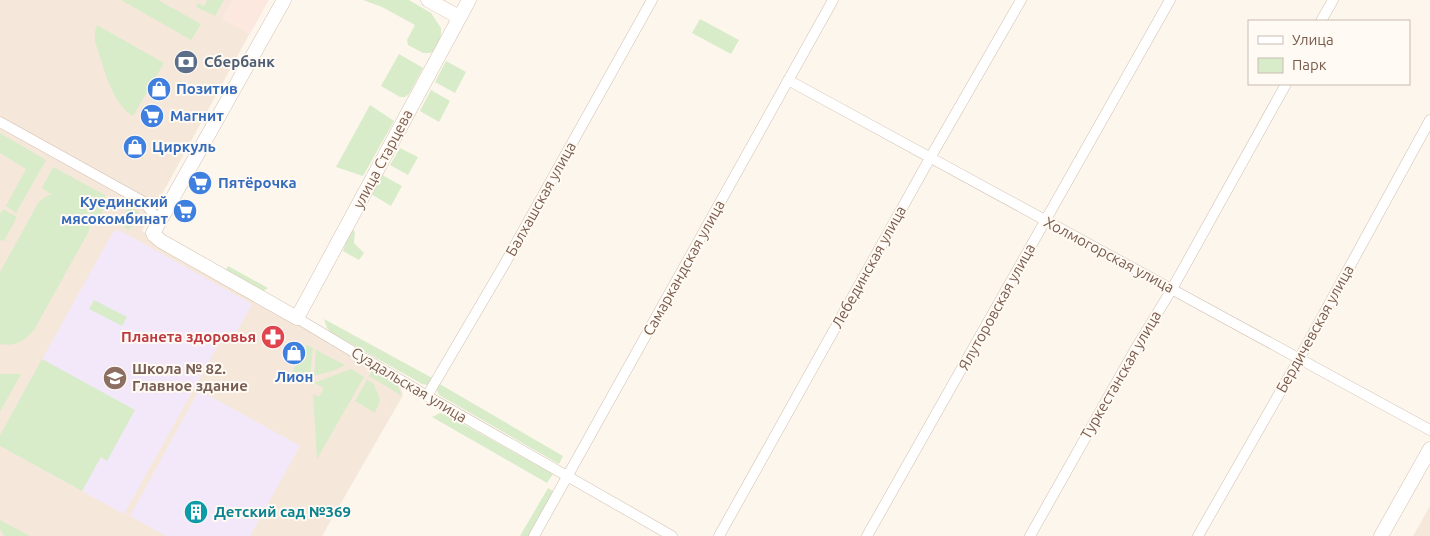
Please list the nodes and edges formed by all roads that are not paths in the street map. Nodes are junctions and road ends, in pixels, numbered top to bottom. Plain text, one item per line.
1 (284, 0) edge
2 (428, 0) edge
3 (469, 0) edge
4 (652, 0) edge
5 (833, 0) edge
6 (1021, 0) edge
7 (1170, 0) edge
8 (1333, 0) edge
9 (459, 17) junction
10 (1322, 20) edge
11 (788, 80) junction
12 (1285, 85) edge
13 (1430, 120) edge
14 (0, 122) edge
15 (930, 158) junction
16 (1046, 220) junction
17 (156, 225) junction
18 (1172, 289) junction
19 (297, 318) junction
20 (1299, 358) junction
21 (427, 396) junction
22 (1430, 430) edge
23 (1430, 450) edge
24 (568, 476) junction
25 (534, 536) edge
26 (672, 536) edge
27 (720, 536) edge
28 (867, 536) edge
29 (1030, 536) edge
30 (1198, 536) edge
31 (1381, 536) edge

1 - 17 street
2 - 9 street
3 - 9 street, улица Старцева
4 - 21 street, Балхашская улица
5 - 11 street, Самаркандская улица
6 - 15 street, Лебединская улица
7 - 16 street, Ялуторовская улица
8 - 10 street
9 - 19 street, улица Старцева
11 - 15 street, Холмогорская улица
11 - 24 street, Самаркандская улица
12 - 18 street, Туркестанская улица
13 - 20 street, Бердичевская улица
14 - 17 street
15 - 16 street, Холмогорская улица
15 - 27 street, Лебединская улица
16 - 18 street, Холмогорская улица
16 - 28 street, Ялуторовская улица
17 - 19 street, Суздальская улица
18 - 20 street, Холмогорская улица
18 - 29 street, Туркестанская улица
19 - 21 street, Суздальская улица
20 - 22 street, Холмогорская улица
20 - 30 street, Бердичевская улица
21 - 24 street, Суздальская улица
23 - 31 street
24 - 25 street, Самаркандская улица
24 - 26 street, Суздальская улица

